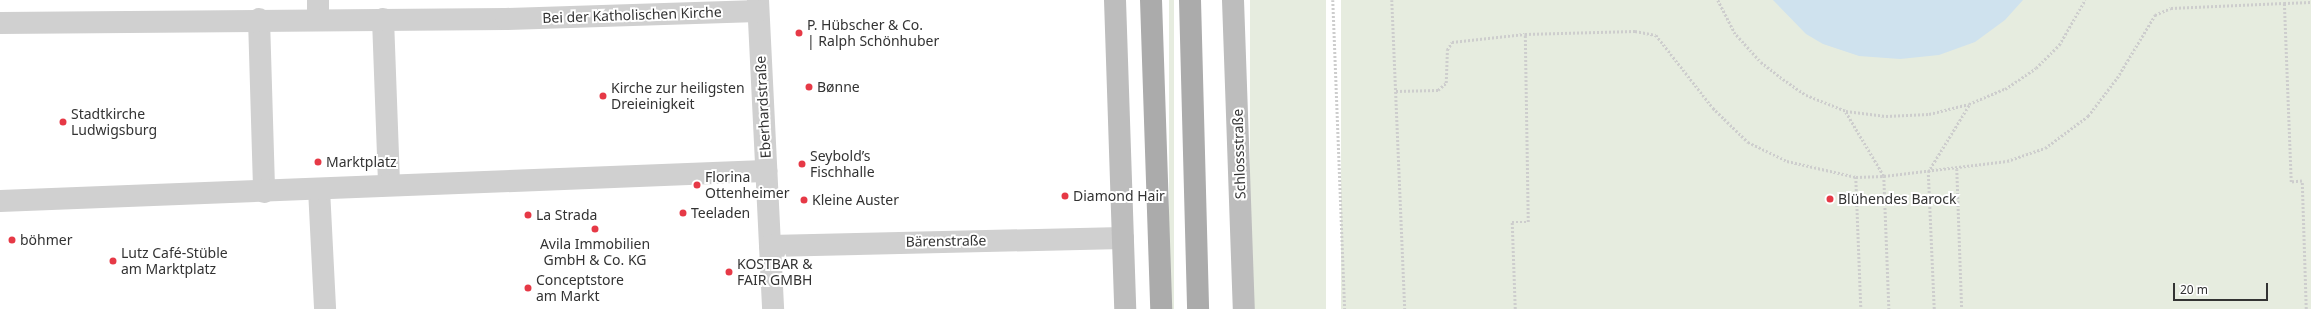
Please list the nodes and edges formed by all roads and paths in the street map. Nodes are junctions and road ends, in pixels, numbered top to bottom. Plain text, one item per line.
1 (1114, 0) edge
2 (1151, 0) edge
3 (1190, 0) edge
4 (1233, 0) edge
5 (1333, 0) edge
6 (1392, 0) edge
7 (1718, 0) edge
8 (2085, 0) edge
9 (2311, 2) edge
10 (2284, 3) junction
11 (758, 6) edge
12 (318, 9) edge
13 (259, 19) junction
14 (383, 19) junction
15 (0, 23) edge
16 (1525, 34) junction
17 (1396, 91) junction
18 (1969, 104) junction
19 (1846, 111) junction
20 (1957, 169) junction
21 (766, 171) junction
22 (1928, 172) junction
23 (1884, 176) junction
24 (1856, 177) junction
25 (389, 185) junction
26 (319, 189) junction
27 (264, 192) junction
28 (0, 201) edge
29 (1122, 238) junction
30 (770, 246) junction
31 (326, 309) edge
32 (773, 309) edge
33 (1125, 309) edge
34 (1161, 309) edge
35 (1198, 309) edge
36 (1244, 309) edge
37 (1345, 309) edge
38 (1405, 309) edge
39 (1515, 309) edge
40 (1861, 309) edge
41 (1889, 309) edge
42 (1934, 309) edge
43 (1962, 309) edge
44 (2306, 309) edge

1 - 29 main road
2 - 34 main road
3 - 35 main road
4 - 36 main road, Schlossstraße
5 - 37 path
6 - 17 path
7 - 19 path
8 - 18 path
9 - 10 path
10 - 20 path
10 - 44 path
11 - 14 street, Bei der Katholischen Kirche
11 - 21 street, Eberhardstraße
12 - 13 street
12 - 14 street
13 - 15 street
13 - 27 street
14 - 25 street
16 - 17 path
16 - 24 path
16 - 39 path
17 - 38 path
18 - 19 path
18 - 22 path
19 - 23 path
20 - 22 path
20 - 43 path
21 - 25 street
21 - 30 street, Eberhardstraße
22 - 23 path
22 - 42 path
23 - 24 path
23 - 41 path
24 - 40 path
25 - 26 street
26 - 27 street
26 - 31 street
27 - 28 street
29 - 30 street, Bärenstraße
29 - 33 main road
30 - 32 street, Eberhardstraße

